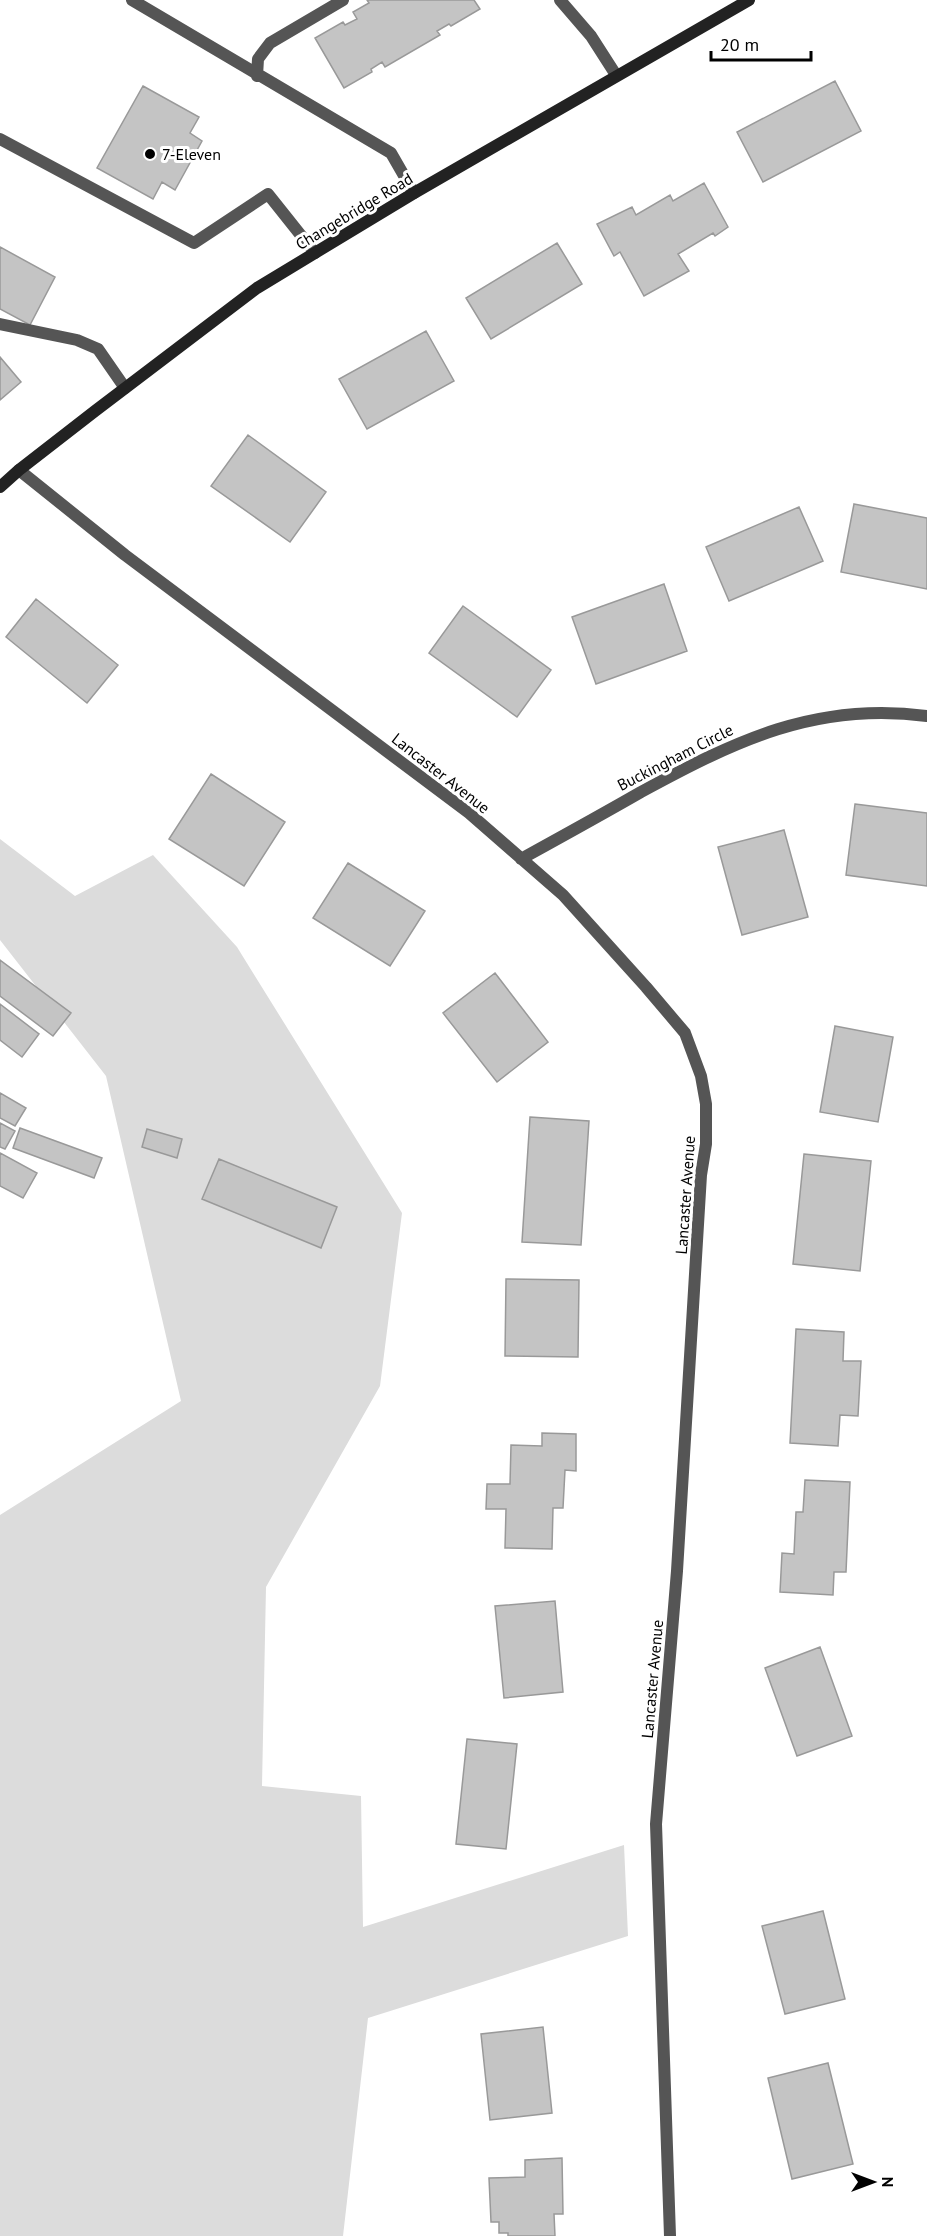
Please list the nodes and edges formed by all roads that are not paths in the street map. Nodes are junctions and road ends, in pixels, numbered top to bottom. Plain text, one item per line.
1 (132, 0) edge
2 (343, 0) edge
3 (560, 0) edge
4 (746, 1) edge
5 (257, 75) junction
6 (616, 75) junction
7 (0, 140) edge
8 (414, 193) junction
9 (315, 253) junction
10 (0, 324) edge
11 (125, 388) junction
12 (19, 470) junction
13 (0, 487) edge
14 (927, 716) edge
15 (521, 859) junction
16 (670, 2236) edge

1 - 5 street
2 - 5 street
3 - 6 street
4 - 6 main road, Changebridge Road
5 - 8 street
6 - 8 main road, Changebridge Road
7 - 9 street
8 - 9 main road, Changebridge Road
9 - 11 main road, Changebridge Road
10 - 11 street
11 - 12 main road, Changebridge Road
12 - 13 main road, Changebridge Road
12 - 15 street, Lancaster Avenue
14 - 15 street, Buckingham Circle
15 - 16 street, Lancaster Avenue

